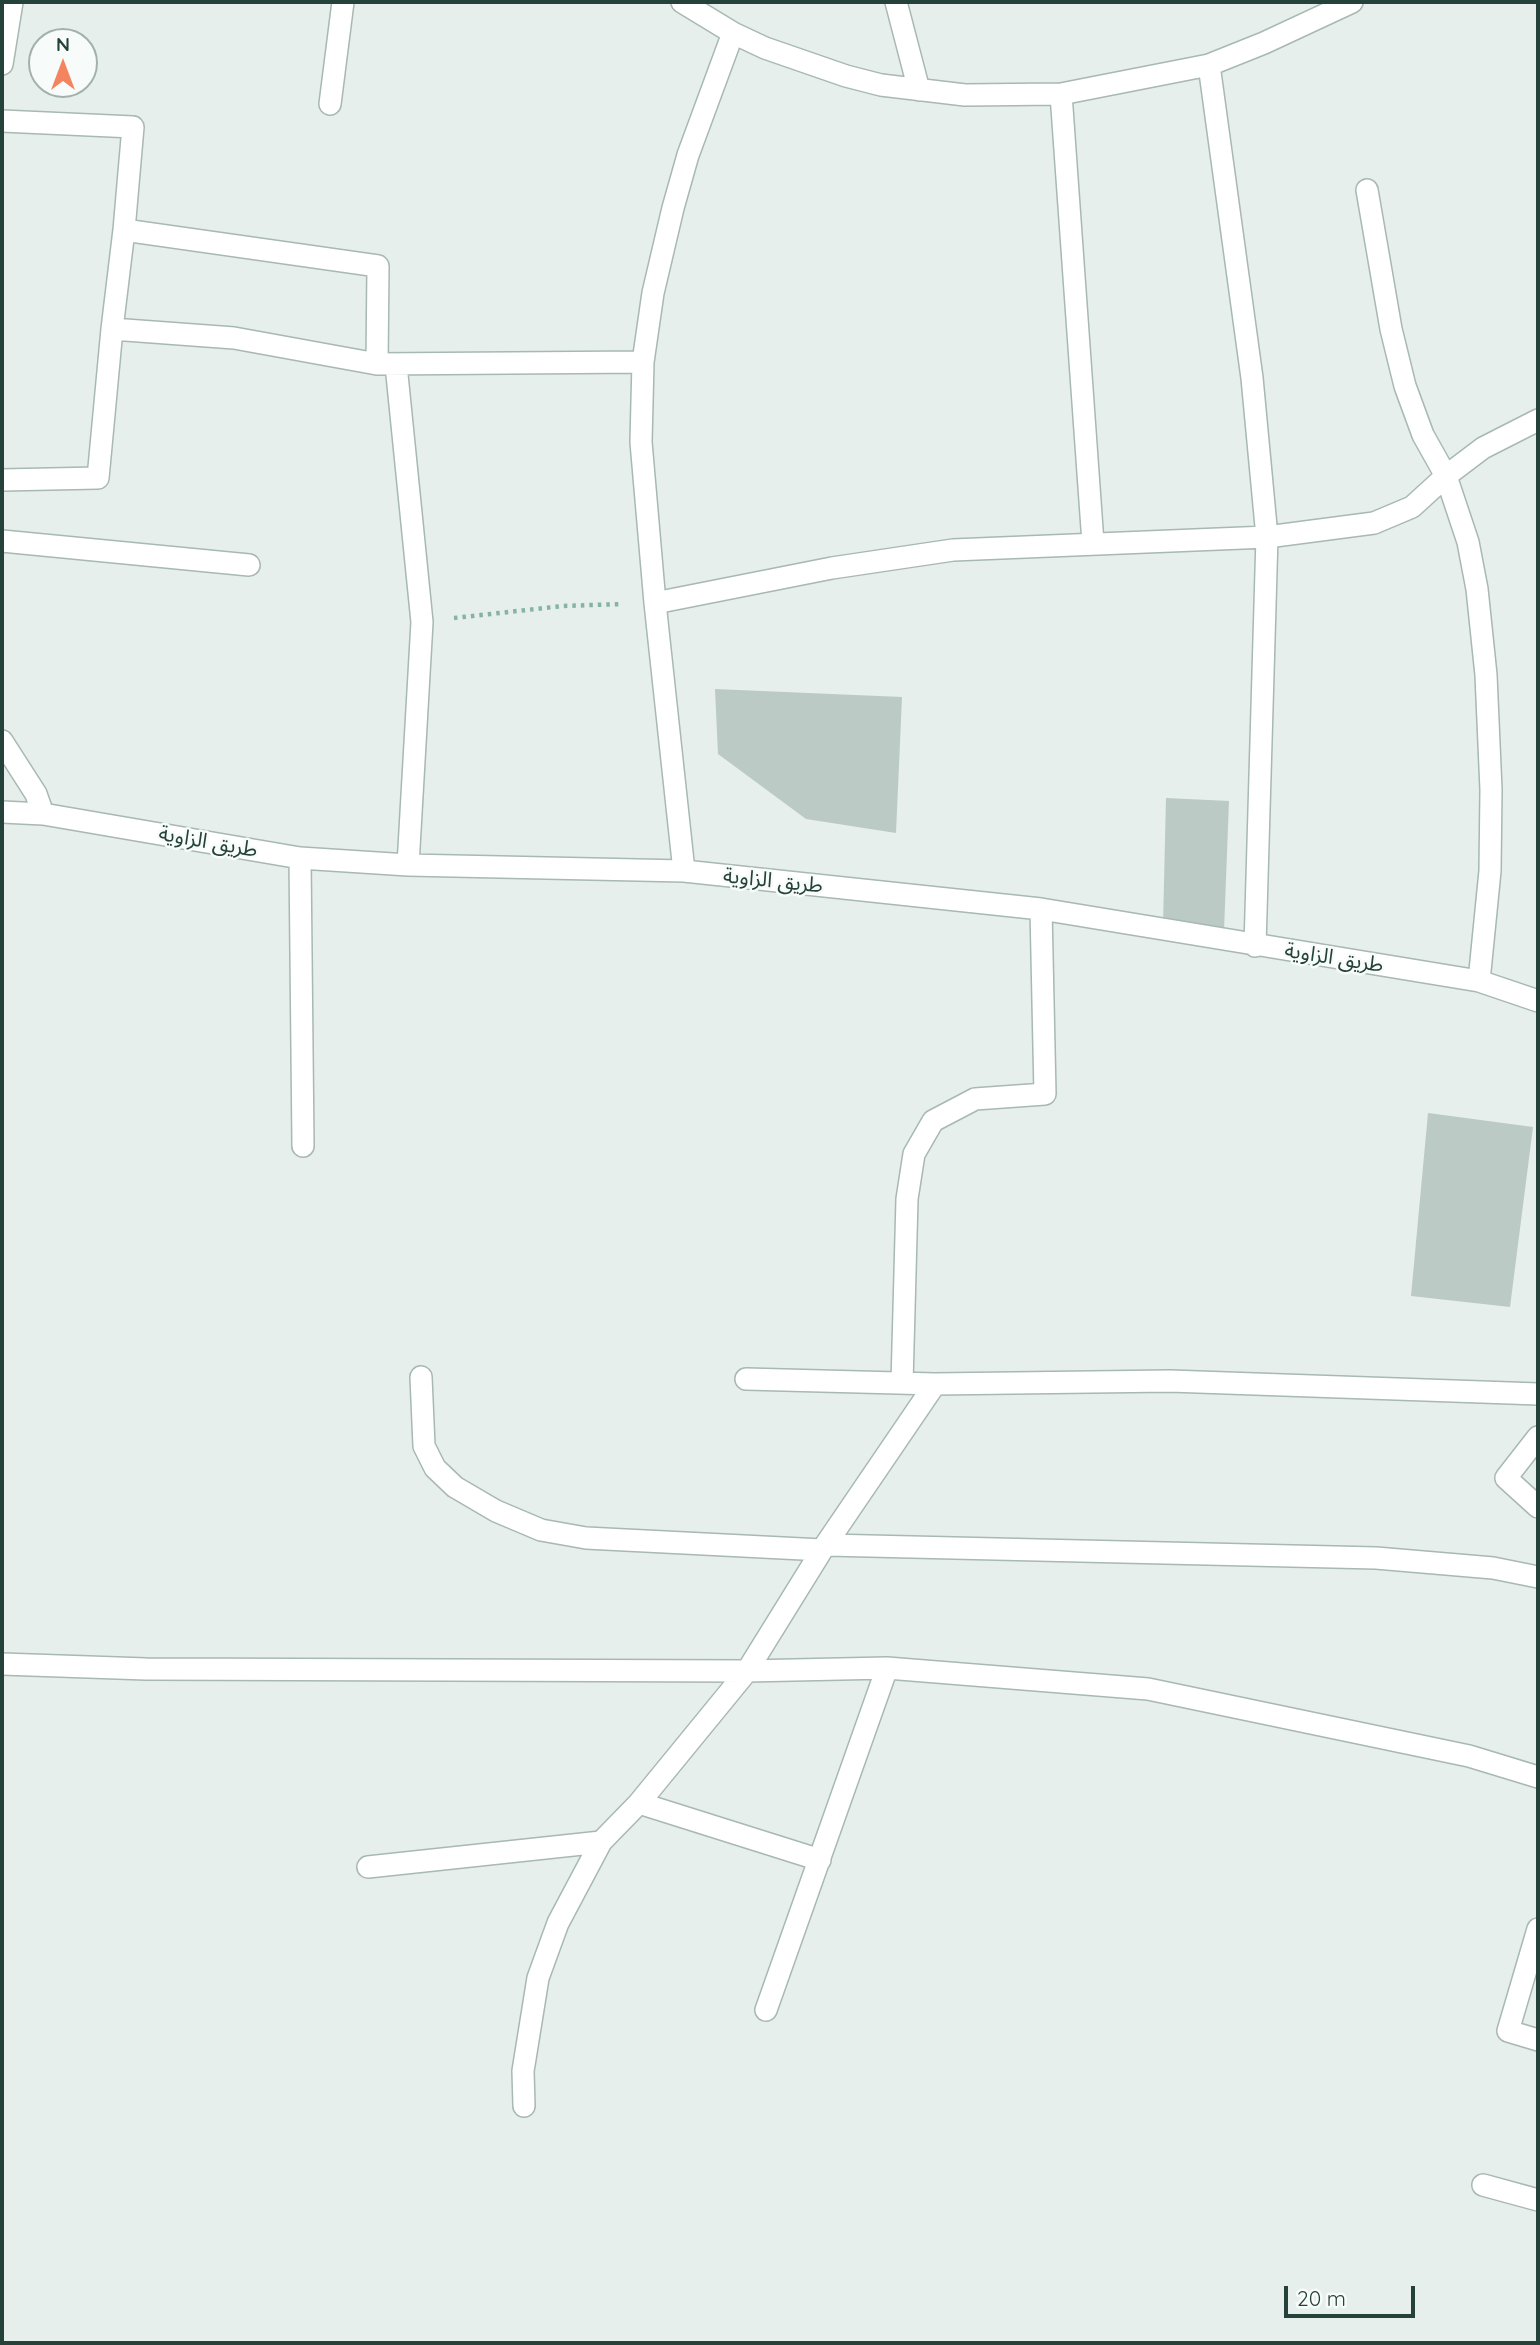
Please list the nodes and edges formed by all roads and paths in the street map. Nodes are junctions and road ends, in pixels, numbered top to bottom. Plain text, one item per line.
1 (12, 2) edge
2 (342, 2) edge
3 (681, 2) edge
4 (896, 2) edge
5 (1352, 2) edge
6 (733, 33) junction
7 (2, 64) edge
8 (1209, 65) junction
9 (919, 90) junction
10 (1061, 94) junction
11 (330, 104) dead end
12 (2, 121) edge
13 (1367, 190) dead end
14 (124, 230) junction
15 (112, 330) junction
16 (643, 362) junction
17 (387, 365) junction
18 (1538, 421) edge
19 (1446, 476) junction
20 (2, 480) edge
21 (1267, 537) junction
22 (2, 541) edge
23 (1093, 543) junction
24 (249, 565) dead end
25 (655, 603) junction
26 (422, 622) junction
27 (2, 741) edge
28 (2, 811) edge
29 (43, 814) junction
30 (300, 858) junction
31 (408, 865) junction
32 (684, 871) junction
33 (1041, 909) junction
34 (1255, 946) junction
35 (1479, 981) junction
36 (1538, 1001) edge
37 (303, 1146) dead end
38 (421, 1377) dead end
39 (746, 1380) dead end
40 (902, 1383) junction
41 (935, 1384) junction
42 (1538, 1394) edge
43 (1538, 1437) edge
44 (1538, 1507) edge
45 (824, 1548) junction
46 (1538, 1577) edge
47 (2, 1664) edge
48 (887, 1668) junction
49 (747, 1671) junction
50 (1538, 1777) edge
51 (639, 1803) junction
52 (601, 1842) junction
53 (820, 1860) junction
54 (368, 1867) dead end
55 (1538, 1929) edge
56 (766, 2010) dead end
57 (1538, 2040) edge
58 (524, 2106) dead end
59 (1483, 2185) dead end
60 (1538, 2200) edge

1 - 7 street
2 - 11 street
3 - 6 street
4 - 9 street
5 - 8 street
6 - 9 street
6 - 16 street
8 - 10 street
8 - 21 street
9 - 10 street
10 - 23 street
12 - 14 street
13 - 19 street
14 - 15 street
14 - 17 street
15 - 17 street
15 - 20 street
16 - 17 street
16 - 25 street
17 - 26 street
18 - 19 street
19 - 21 street
19 - 35 street
21 - 23 street
21 - 34 street
22 - 24 street
23 - 25 street
25 - 26 path
25 - 32 street
26 - 31 street
27 - 29 street
28 - 29 street, طريق الزاوية
29 - 30 street, طريق الزاوية
30 - 31 street, طريق الزاوية
30 - 37 street
31 - 32 street, طريق الزاوية
32 - 33 street, طريق الزاوية
33 - 34 street, طريق الزاوية
33 - 40 street
34 - 35 street, طريق الزاوية
35 - 36 street, طريق الزاوية
38 - 45 street
39 - 40 street
40 - 41 street
41 - 42 street
41 - 45 street
43 - 44 street
45 - 46 street
45 - 49 street
47 - 49 street
48 - 49 street
48 - 50 street
48 - 53 street
49 - 51 street
51 - 52 street
51 - 53 street
52 - 54 street
52 - 58 street
53 - 56 street
55 - 57 street
59 - 60 street

